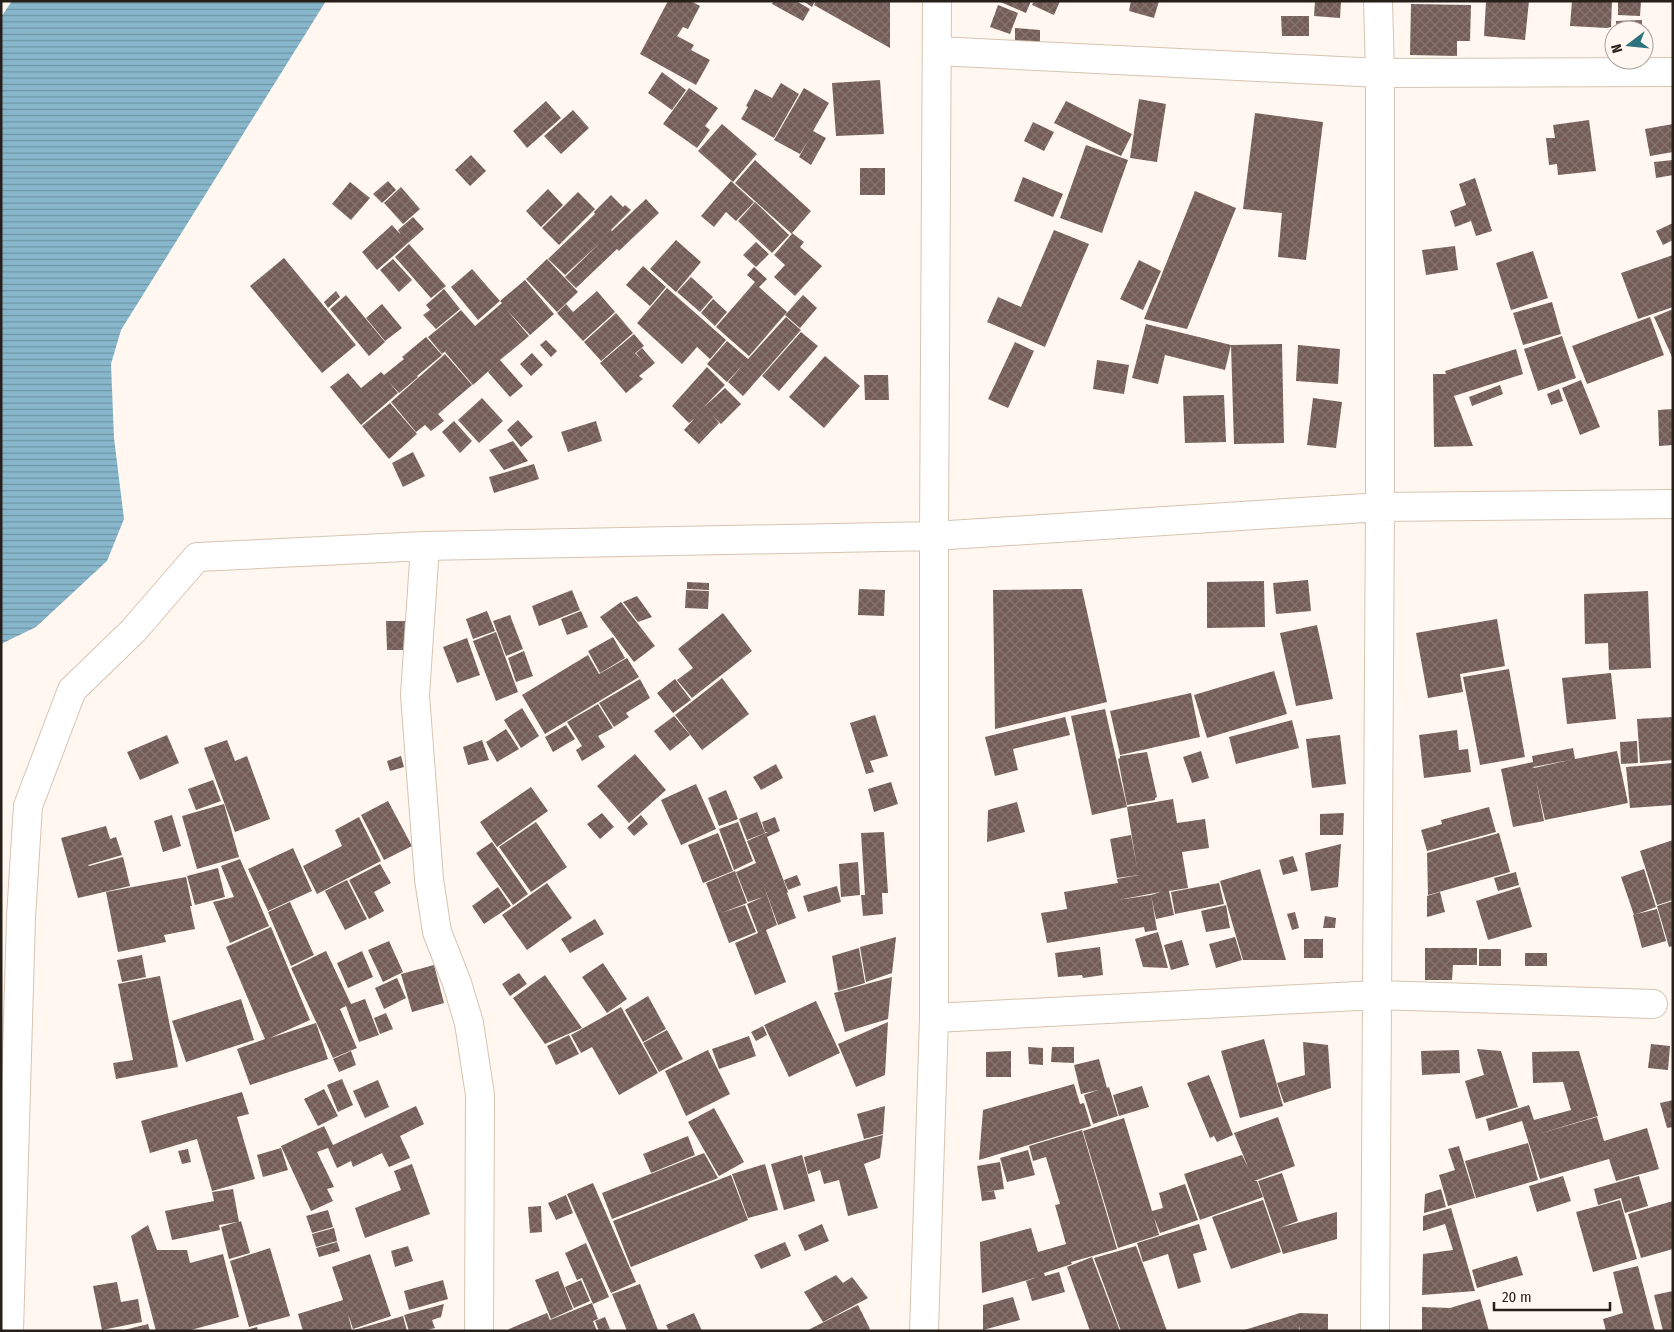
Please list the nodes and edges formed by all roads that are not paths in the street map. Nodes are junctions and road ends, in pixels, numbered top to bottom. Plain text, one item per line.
1 (937, 1) edge
2 (1378, 1) edge
3 (938, 51) junction
4 (1673, 72) edge
5 (1380, 73) junction
6 (1673, 504) edge
7 (1380, 507) junction
8 (934, 536) junction
9 (425, 546) junction
10 (1377, 996) junction
11 (1653, 1004) dead end
12 (934, 1018) junction
13 (9, 1331) edge
14 (479, 1331) edge
15 (924, 1331) edge
16 (1375, 1331) edge

1 - 3 street
2 - 5 street
3 - 5 street
3 - 8 street
4 - 5 street
5 - 7 street
6 - 7 street
7 - 8 street
7 - 10 street
8 - 9 street
8 - 12 street
9 - 13 street
9 - 14 street
10 - 11 street
10 - 12 street
10 - 16 street
12 - 15 street

